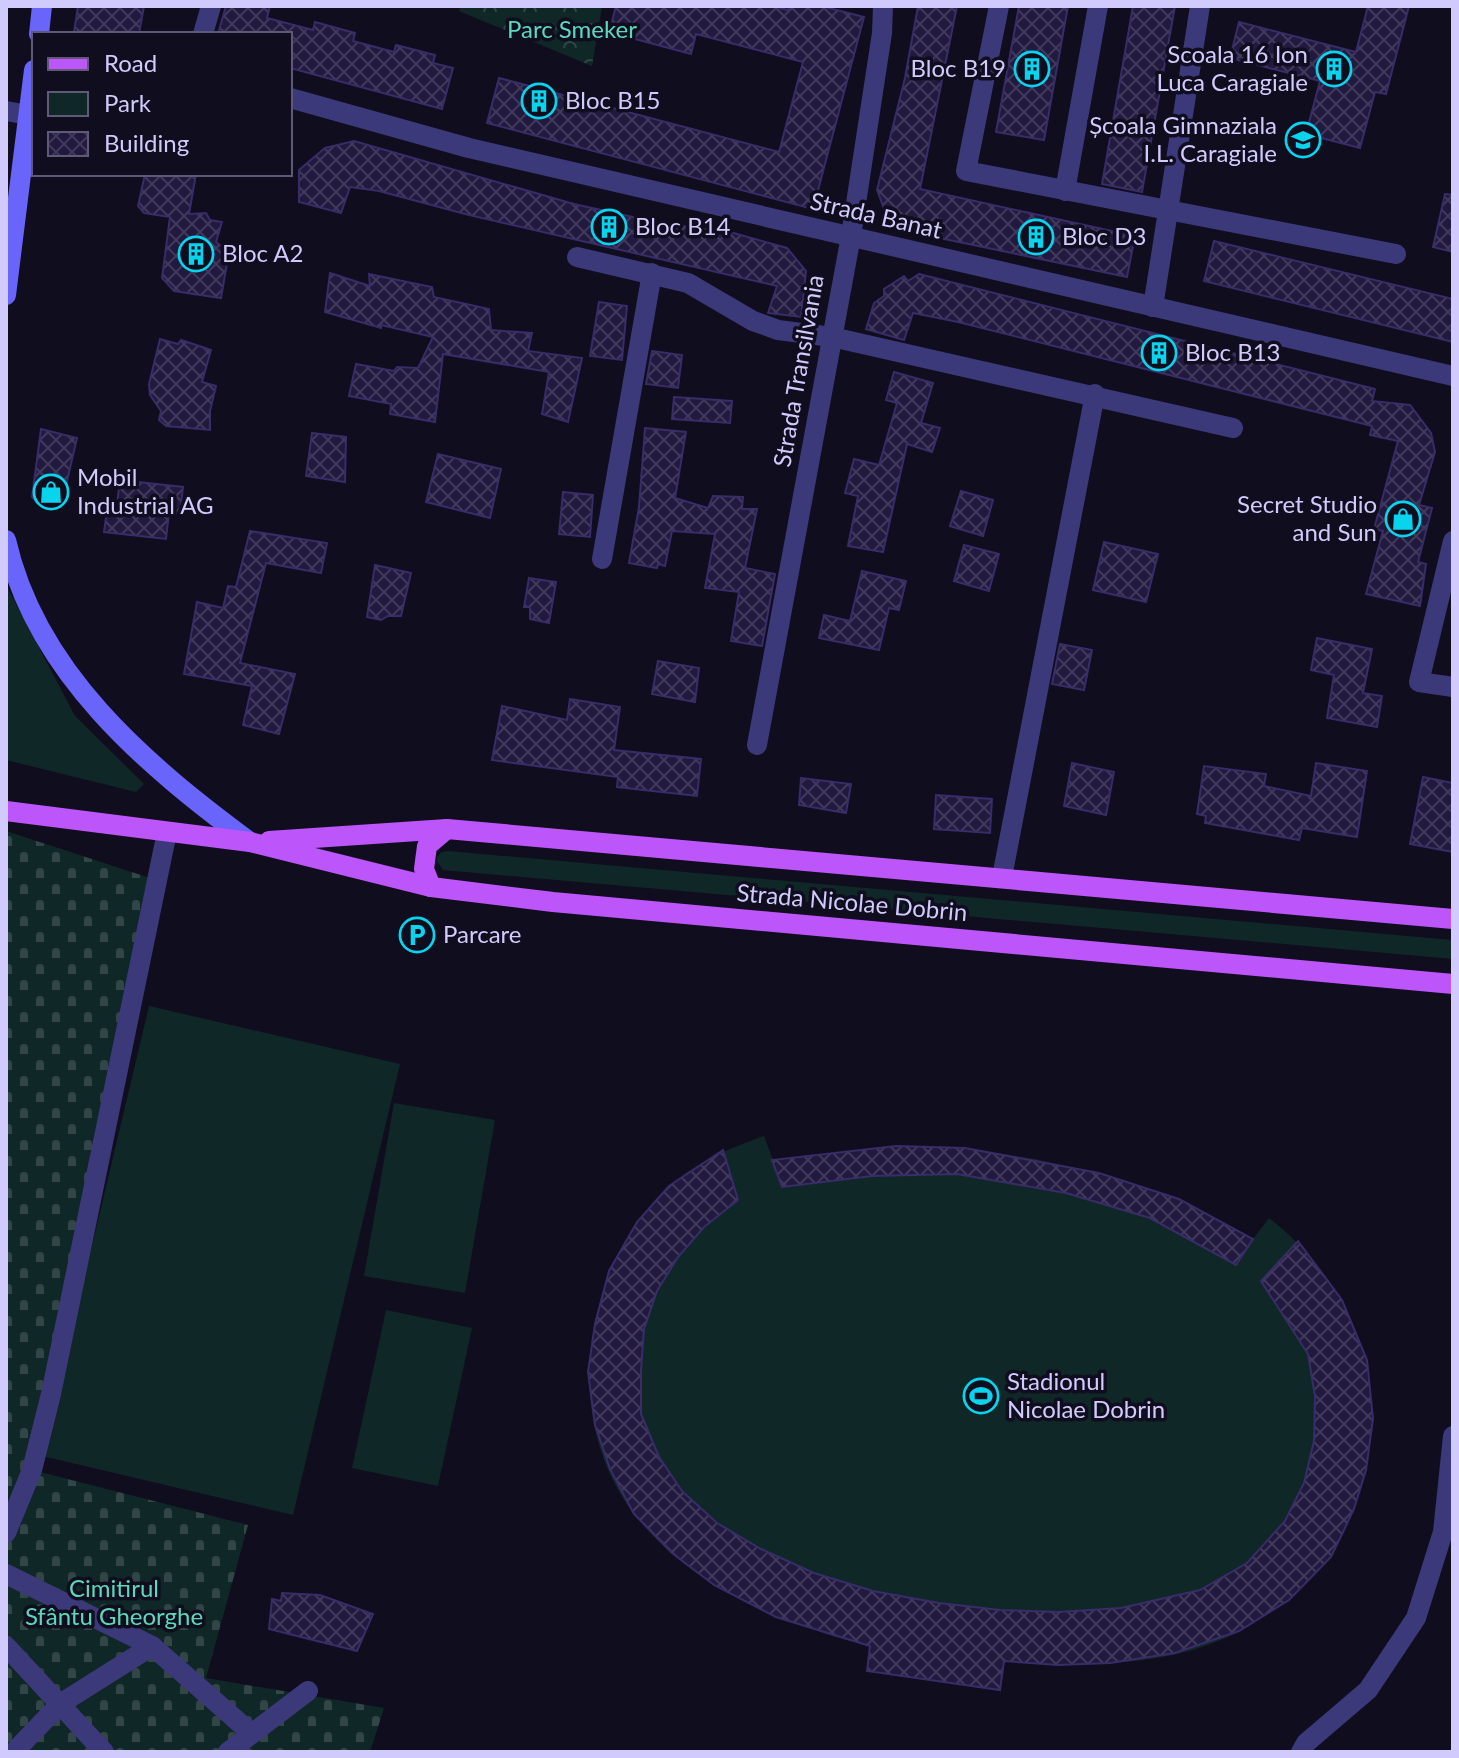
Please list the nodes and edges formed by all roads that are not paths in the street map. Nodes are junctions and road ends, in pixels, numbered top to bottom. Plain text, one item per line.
1 (42, 6) edge
2 (211, 6) edge
3 (883, 6) edge
4 (999, 6) edge
5 (1098, 6) edge
6 (1200, 6) edge
7 (39, 32) edge
8 (204, 32) edge
9 (292, 99) edge
10 (6, 111) edge
11 (31, 112) edge
12 (1065, 191) junction
13 (1168, 210) junction
14 (851, 236) junction
15 (1396, 254) dead end
16 (577, 257) dead end
17 (652, 273) junction
18 (6, 295) edge
19 (1153, 307) junction
20 (832, 337) junction
21 (1453, 376) edge
22 (1095, 394) junction
23 (1233, 428) dead end
24 (6, 540) edge
25 (1453, 541) edge
26 (602, 559) dead end
27 (1449, 576) edge
28 (1453, 687) edge
29 (757, 745) dead end
30 (6, 811) edge
31 (447, 829) junction
32 (167, 832) junction
33 (250, 842) junction
34 (1002, 877) junction
35 (431, 887) junction
36 (1453, 919) edge
37 (1453, 984) edge
38 (1453, 1436) edge
39 (6, 1533) edge
40 (6, 1574) edge
41 (6, 1646) edge
42 (152, 1646) junction
43 (308, 1691) dead end
44 (60, 1704) junction
45 (251, 1733) junction
46 (14, 1752) edge
47 (104, 1752) edge
48 (228, 1752) edge
49 (1301, 1752) edge

1 - 7 street
2 - 8 street
3 - 14 street, Strada Transilvania
4 - 12 street
5 - 12 street
6 - 13 street
9 - 14 street, Strada Banat
10 - 11 street
11 - 18 street
12 - 13 street
13 - 15 street
13 - 19 street
14 - 19 street, Strada Banat
14 - 20 street, Strada Transilvania
16 - 17 street
17 - 20 street
17 - 26 street
19 - 21 street, Strada Banat
20 - 22 street
20 - 29 street, Strada Transilvania
22 - 23 street
22 - 34 street
24 - 33 street
25 - 27 street
27 - 28 street
30 - 32 main road, Strada Nicolae Dobrin
31 - 33 main road, Strada Nicolae Dobrin
31 - 34 main road, Strada Nicolae Dobrin
31 - 35 main road
32 - 33 main road, Strada Nicolae Dobrin
32 - 39 street
33 - 35 main road, Strada Nicolae Dobrin
34 - 36 main road, Strada Nicolae Dobrin
35 - 37 main road, Strada Nicolae Dobrin
38 - 49 street
40 - 42 street
41 - 44 street
42 - 44 street
42 - 45 street
43 - 45 street
44 - 46 street
44 - 47 street
45 - 48 street

